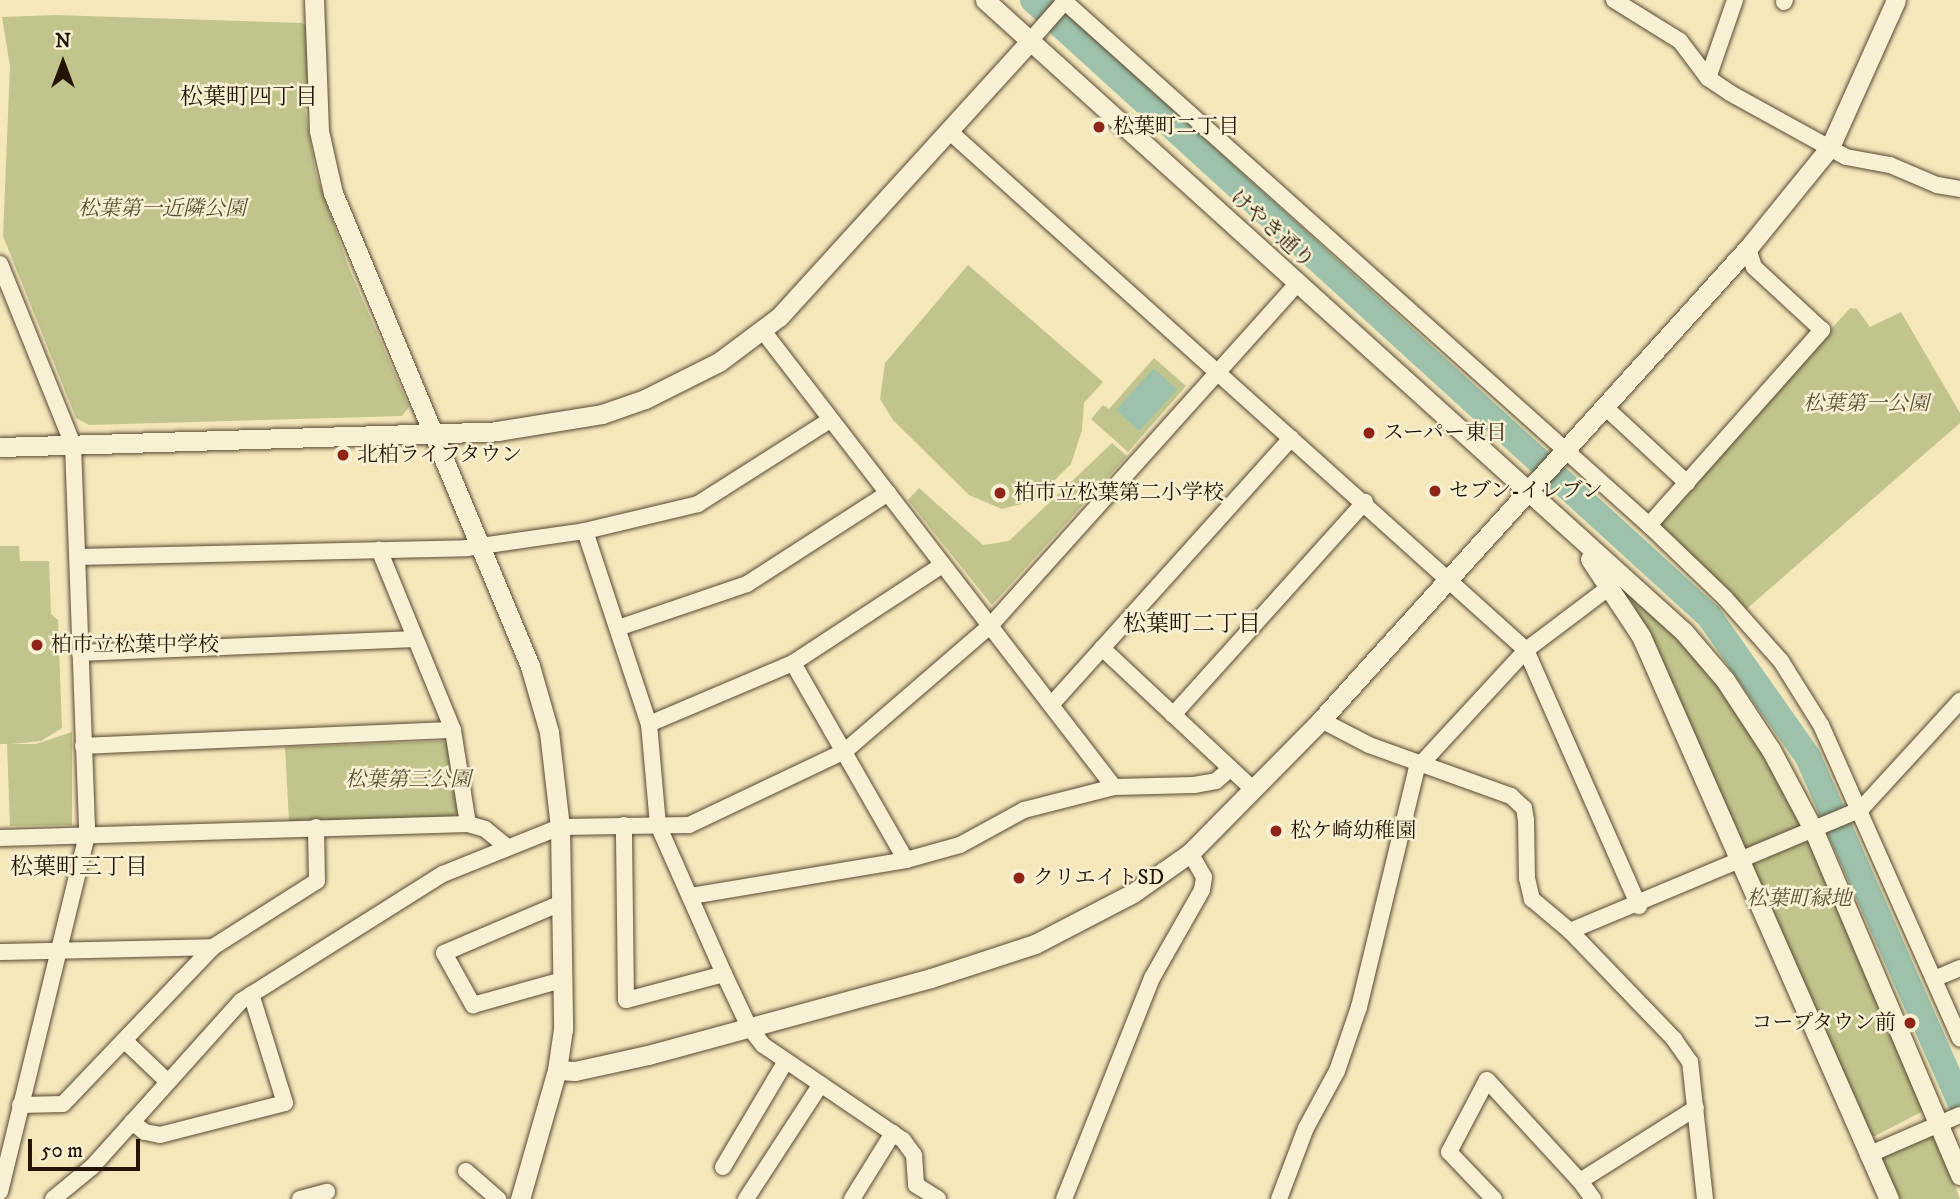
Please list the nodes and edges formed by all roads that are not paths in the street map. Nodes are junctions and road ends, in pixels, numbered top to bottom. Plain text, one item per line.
1 (314, 0) edge
2 (985, 0) edge
3 (1614, 0) edge
4 (1735, 0) edge
5 (1896, 0) edge
6 (1063, 2) edge
7 (1036, 34) junction
8 (1708, 78) junction
9 (949, 131) junction
10 (1830, 147) junction
11 (1960, 189) edge
12 (1748, 248) junction
13 (0, 264) edge
14 (1298, 283) junction
15 (763, 331) junction
16 (1218, 372) junction
17 (1605, 407) junction
18 (830, 420) junction
19 (433, 434) junction
20 (1291, 438) junction
21 (74, 445) junction
22 (0, 447) edge
23 (1563, 453) junction
24 (1687, 483) junction
25 (1528, 491) junction
26 (888, 492) junction
27 (1365, 502) junction
28 (1649, 525) junction
29 (585, 531) junction
30 (480, 546) junction
31 (379, 550) junction
32 (76, 557) junction
33 (942, 565) junction
34 (1448, 580) junction
35 (1611, 586) junction
36 (990, 626) junction
37 (618, 628) junction
38 (414, 639) junction
39 (1102, 648) junction
40 (1526, 650) junction
41 (80, 653) junction
42 (793, 663) junction
43 (1960, 701) edge
44 (1051, 705) junction
45 (1173, 715) junction
46 (1321, 720) junction
47 (649, 724) junction
48 (453, 730) junction
49 (83, 746) junction
50 (845, 751) junction
51 (1419, 764) junction
52 (1230, 769) junction
53 (1114, 788) junction
54 (1254, 790) junction
55 (1856, 811) junction
56 (468, 824) junction
57 (624, 825) junction
58 (658, 825) junction
59 (316, 827) junction
60 (560, 827) junction
61 (1820, 828) junction
62 (87, 835) junction
63 (0, 838) edge
64 (506, 846) junction
65 (1190, 853) junction
66 (906, 860) junction
67 (1741, 861) junction
68 (691, 896) junction
69 (561, 903) junction
70 (1639, 906) junction
71 (1570, 931) junction
72 (213, 947) junction
73 (57, 951) junction
74 (0, 952) edge
75 (1960, 968) edge
76 (724, 974) junction
77 (1934, 979) junction
78 (562, 980) junction
79 (251, 994) junction
80 (749, 1027) junction
81 (1960, 1039) edge
82 (125, 1041) junction
83 (786, 1061) junction
84 (557, 1070) junction
85 (167, 1082) junction
86 (821, 1084) junction
87 (20, 1105) junction
88 (1696, 1108) junction
89 (1950, 1119) edge
90 (132, 1122) junction
91 (893, 1133) junction
92 (1868, 1155) junction
93 (723, 1167) dead end
94 (466, 1171) dead end
95 (1960, 1175) edge
96 (1580, 1181) junction
97 (0, 1192) edge
98 (327, 1192) dead end
99 (53, 1199) edge
100 (300, 1199) edge
101 (498, 1199) edge
102 (520, 1199) edge
103 (747, 1199) edge
104 (852, 1199) edge
105 (938, 1199) edge
106 (1064, 1199) edge
107 (1279, 1199) edge
108 (1494, 1199) edge
109 (1593, 1199) edge
110 (1705, 1199) edge
111 (1889, 1199) edge

1 - 19 street
2 - 7 street, けやき通り
3 - 8 street
4 - 8 street
5 - 10 street
6 - 7 street
6 - 23 street
7 - 9 street
7 - 14 street, けやき通り
8 - 10 street
9 - 15 street
9 - 16 street
10 - 11 street
10 - 12 street
12 - 17 street
12 - 24 street
13 - 21 street
14 - 16 street
14 - 25 street, けやき通り
15 - 18 street
15 - 19 street
16 - 20 street
16 - 36 street
17 - 23 street
17 - 24 street
18 - 26 street
18 - 29 street
19 - 21 street
19 - 30 street
20 - 27 street
20 - 39 street
21 - 22 street
21 - 32 street
23 - 25 street
23 - 28 street
24 - 28 street
25 - 34 street
25 - 35 street
25 - 61 street
26 - 33 street
26 - 37 street
27 - 34 street
27 - 45 street
28 - 55 street
29 - 30 street
29 - 37 street
30 - 31 street
30 - 60 street
31 - 32 street
31 - 38 street
32 - 41 street
33 - 36 street
33 - 42 street
34 - 40 street
34 - 46 street
35 - 40 street
35 - 67 street
36 - 44 street
36 - 50 street
37 - 47 street
38 - 41 street
38 - 48 street
39 - 44 street
39 - 45 street
40 - 51 street
40 - 70 street
41 - 49 street
42 - 47 street
42 - 50 street
43 - 55 street
44 - 53 street
45 - 52 street
46 - 51 street
46 - 54 street
47 - 58 street
48 - 49 street
48 - 56 street
49 - 62 street
50 - 58 street
50 - 66 street
51 - 71 street
51 - 107 street
52 - 53 street
52 - 54 street
53 - 66 street
54 - 65 street
55 - 61 street
55 - 77 street
56 - 59 street
56 - 64 street
57 - 58 street
57 - 60 street
57 - 76 street
58 - 68 street
59 - 62 street
59 - 72 street
60 - 64 street
60 - 69 street
61 - 67 street
61 - 89 street
62 - 63 street
62 - 73 street
64 - 79 street
65 - 80 street
65 - 106 street
66 - 68 street
67 - 70 street
67 - 92 street
68 - 76 street
69 - 78 street
69 - 78 street
70 - 71 street
71 - 88 street
72 - 73 street
72 - 82 street
73 - 74 street
73 - 87 street
75 - 77 street
76 - 80 street
77 - 81 street
78 - 84 street
79 - 85 street
79 - 90 street
80 - 83 street
80 - 84 street
82 - 85 street
82 - 87 street
83 - 86 street
83 - 93 street
84 - 102 street
85 - 90 street
86 - 91 street
86 - 103 street
87 - 97 street
88 - 96 street
88 - 110 street
89 - 92 street
89 - 95 street
90 - 99 street
91 - 104 street
91 - 105 street
92 - 111 street
94 - 101 street
96 - 108 street
96 - 109 street
98 - 100 street

